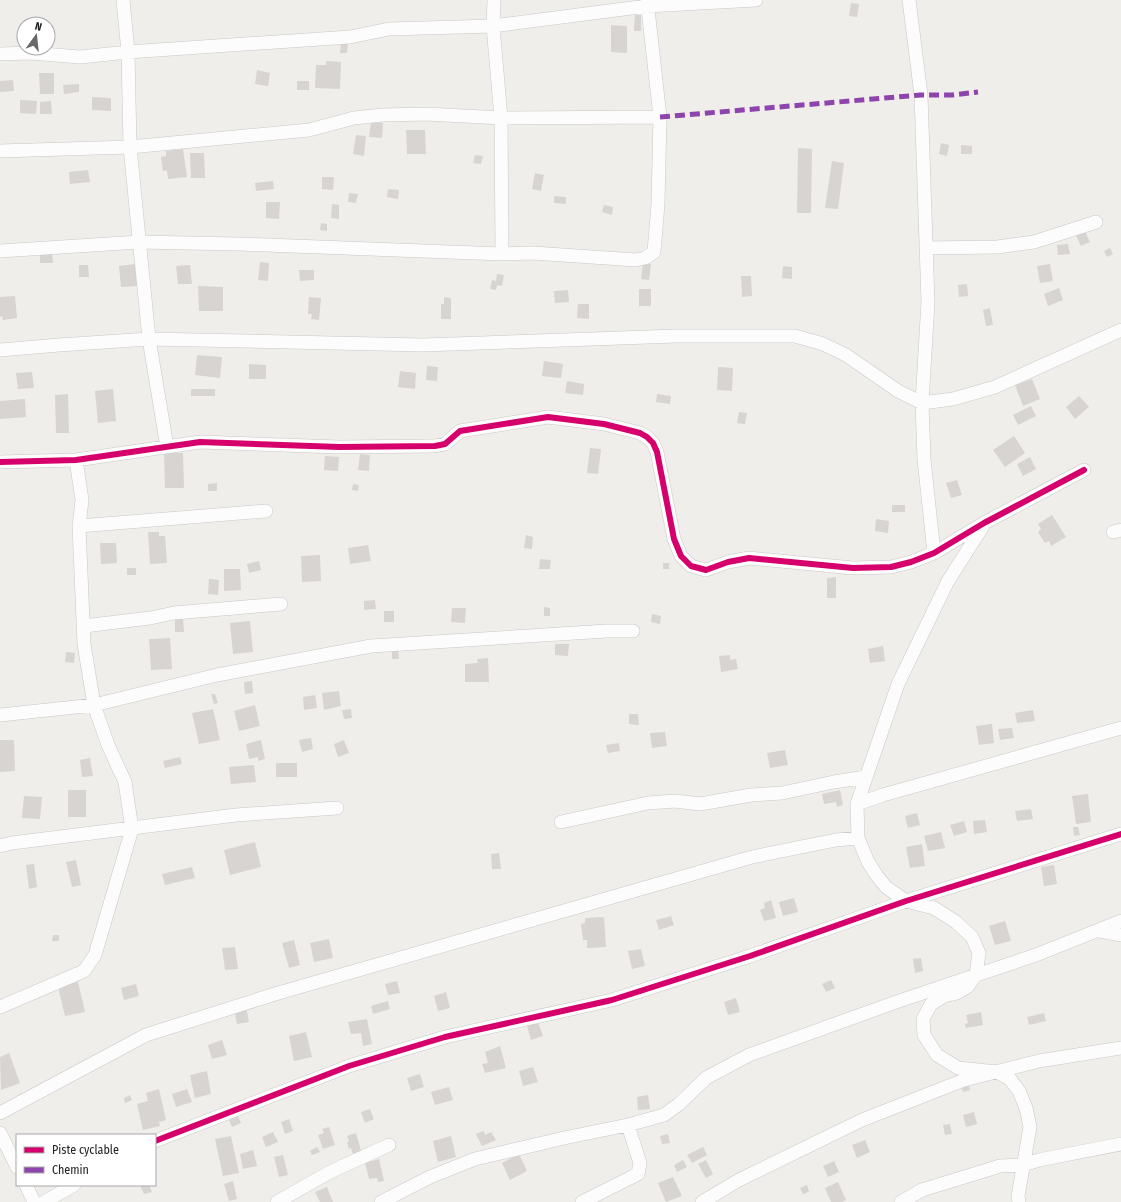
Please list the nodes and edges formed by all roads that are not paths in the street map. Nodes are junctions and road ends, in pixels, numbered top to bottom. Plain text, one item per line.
1 (123, 0) edge
2 (494, 0) edge
3 (756, 0) edge
4 (909, 0) edge
5 (647, 3) edge
6 (493, 26) junction
7 (128, 52) junction
8 (0, 54) edge
9 (660, 117) junction
10 (500, 118) junction
11 (130, 147) junction
12 (0, 151) edge
13 (1096, 222) dead end
14 (139, 242) junction
15 (926, 248) junction
16 (0, 251) edge
17 (502, 254) junction
18 (1121, 330) edge
19 (149, 339) junction
20 (0, 350) edge
21 (922, 403) junction
22 (167, 447) junction
23 (76, 460) junction
24 (0, 462) edge
25 (1084, 470) dead end
26 (266, 511) dead end
27 (984, 523) junction
28 (79, 526) junction
29 (934, 553) junction
30 (280, 604) dead end
31 (84, 626) junction
32 (633, 631) dead end
33 (94, 705) junction
34 (0, 715) edge
35 (1121, 728) edge
36 (866, 777) junction
37 (857, 804) junction
38 (337, 808) dead end
39 (561, 822) dead end
40 (132, 829) junction
41 (1121, 834) edge
42 (858, 838) junction
43 (0, 846) edge
44 (906, 901) junction
45 (1121, 922) edge
46 (1100, 930) junction
47 (1121, 935) edge
48 (976, 975) junction
49 (0, 1007) edge
50 (1121, 1048) edge
51 (997, 1072) junction
52 (0, 1113) edge
53 (628, 1125) junction
54 (0, 1133) edge
55 (156, 1141) edge
56 (1121, 1144) edge
57 (389, 1145) dead end
58 (1023, 1164) junction
59 (16, 1165) edge
60 (26, 1186) edge
61 (72, 1186) edge
62 (34, 1202) edge
63 (44, 1202) edge
64 (277, 1202) edge
65 (381, 1202) edge
66 (582, 1202) edge
67 (702, 1202) edge
68 (901, 1202) edge
69 (1019, 1202) edge

1 - 7 street
2 - 6 street
3 - 5 street
4 - 15 street
5 - 6 street
5 - 9 street
6 - 7 street
6 - 10 street
7 - 8 street
7 - 11 street
9 - 10 street
9 - 17 street
10 - 11 street
10 - 17 street
11 - 12 street
11 - 14 street
13 - 15 street
14 - 16 street
14 - 17 street
14 - 19 street
15 - 21 street
18 - 21 street
19 - 20 street
19 - 21 street
19 - 22 street
21 - 29 street
22 - 23 street
22 - 29 street
23 - 24 street
23 - 28 street
25 - 27 street
26 - 28 street
27 - 29 street
27 - 36 street
28 - 31 street
30 - 31 street
31 - 33 street
32 - 33 street
33 - 34 street
33 - 40 street
35 - 37 street
36 - 37 street
36 - 39 street
37 - 42 street
38 - 40 street
40 - 43 street
40 - 49 street
41 - 44 street
42 - 44 street
42 - 52 street
44 - 48 street
44 - 55 street
45 - 46 street
46 - 47 street
46 - 48 street
48 - 51 street
48 - 53 street
50 - 51 street
51 - 58 street
51 - 67 street
53 - 65 street
53 - 66 street
54 - 59 street
56 - 58 street
57 - 64 street
58 - 68 street
58 - 69 street
60 - 62 street
61 - 63 street

